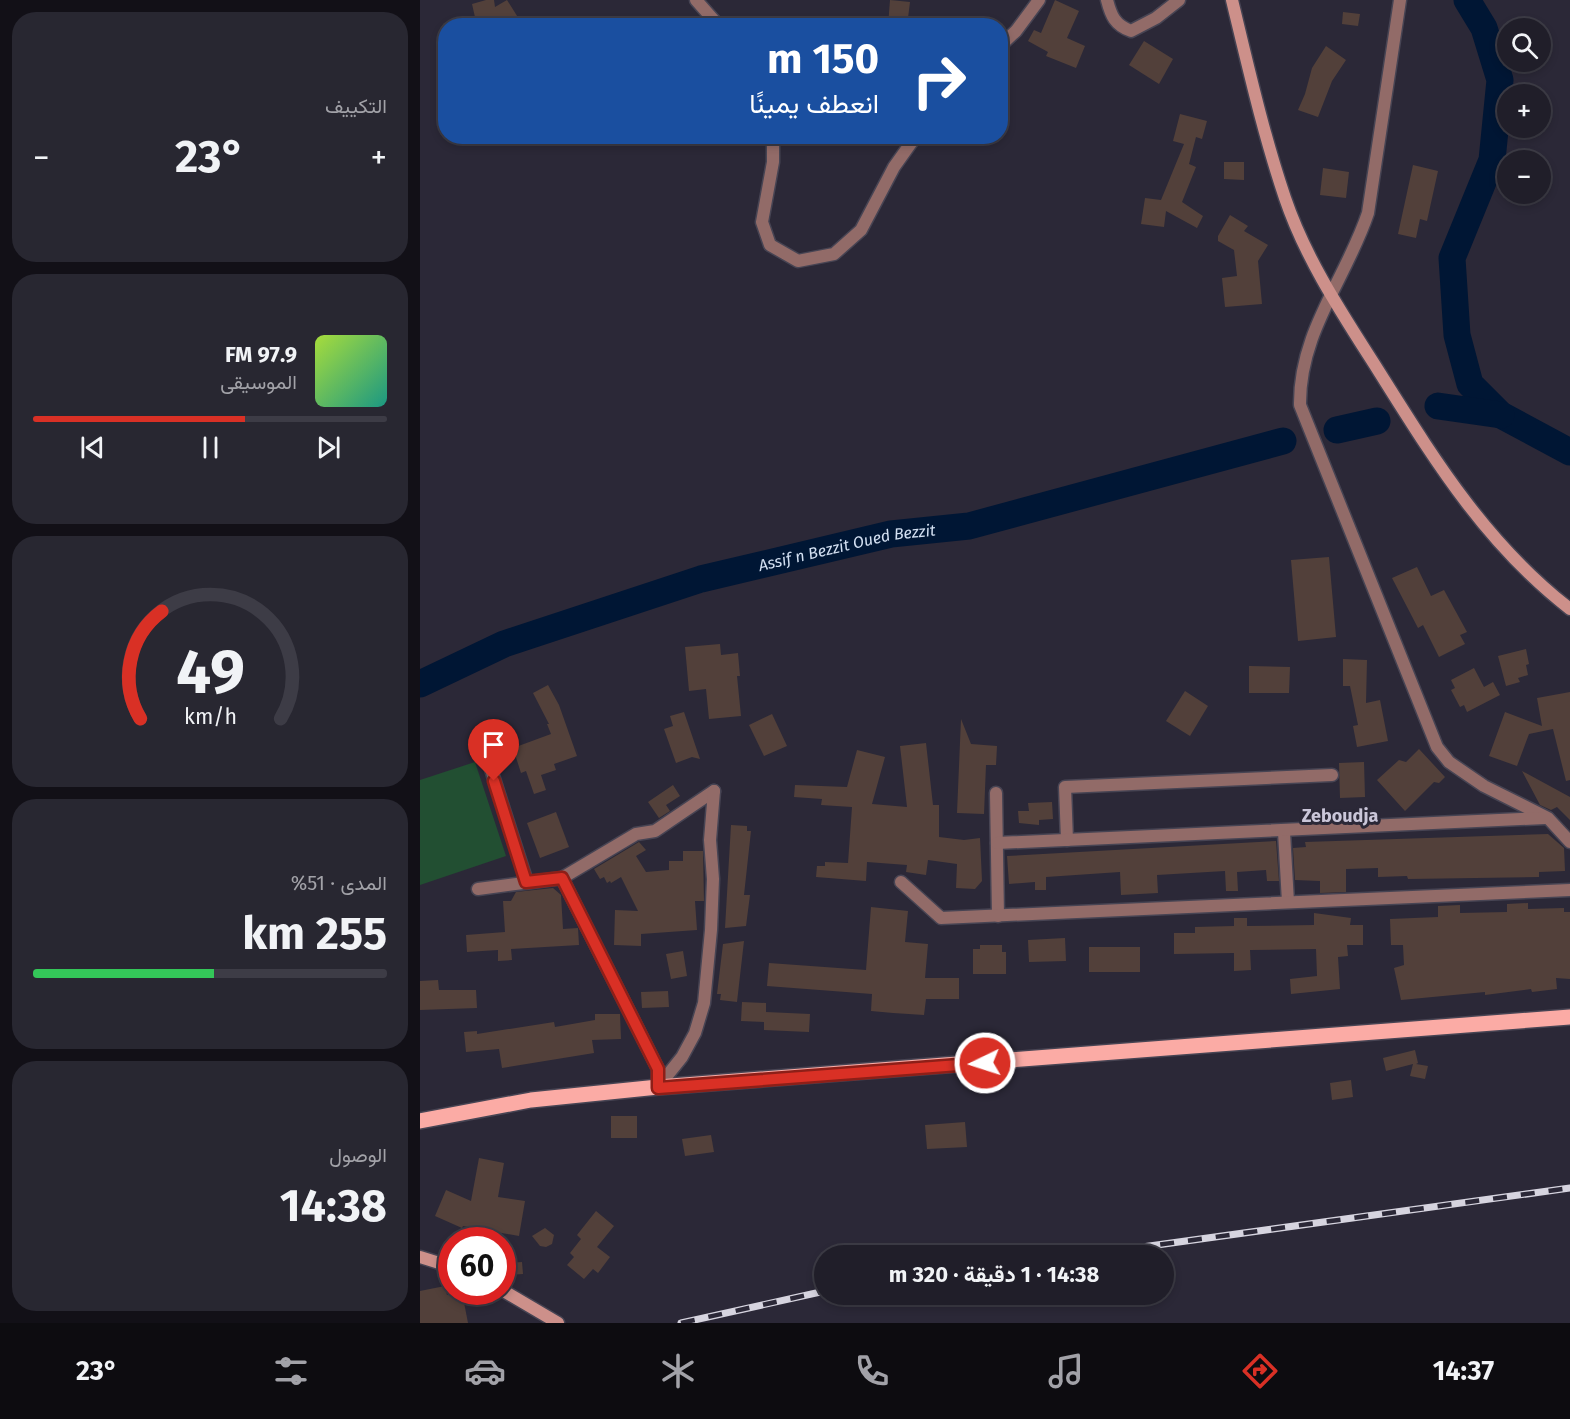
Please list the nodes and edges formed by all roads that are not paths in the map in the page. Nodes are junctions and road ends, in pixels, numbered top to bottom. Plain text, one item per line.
1 (696, 0) edge
2 (1040, 0) edge
3 (1107, 0) edge
4 (1179, 0) edge
5 (1232, 0) edge
6 (1400, 0) edge
7 (712, 18) edge
8 (1008, 38) edge
9 (773, 144) edge
10 (910, 144) edge
11 (1330, 295) junction
12 (1570, 609) edge
13 (488, 760) dead end
14 (1332, 775) dead end
15 (996, 793) dead end
16 (1548, 818) junction
17 (1284, 832) junction
18 (1067, 840) junction
19 (1570, 842) edge
20 (997, 843) junction
21 (562, 878) junction
22 (526, 882) junction
23 (901, 882) dead end
24 (478, 889) dead end
25 (1570, 890) edge
26 (1288, 902) junction
27 (998, 916) junction
28 (1570, 1017) edge
29 (658, 1088) junction
30 (420, 1121) edge
31 (420, 1257) edge
32 (438, 1263) edge
33 (516, 1298) edge
34 (558, 1323) edge

1 - 7 street
2 - 8 street
3 - 4 street
5 - 11 main road
6 - 11 street
9 - 10 street
11 - 12 main road
11 - 16 street
13 - 22 street
14 - 18 street
15 - 20 street
16 - 17 street
16 - 19 street
17 - 18 street
17 - 26 street
18 - 20 street
20 - 27 street
21 - 22 street
21 - 29 street
21 - 29 street
22 - 24 street
23 - 27 street
25 - 26 street
26 - 27 street
28 - 29 main road
29 - 30 main road
31 - 32 main road
33 - 34 main road

